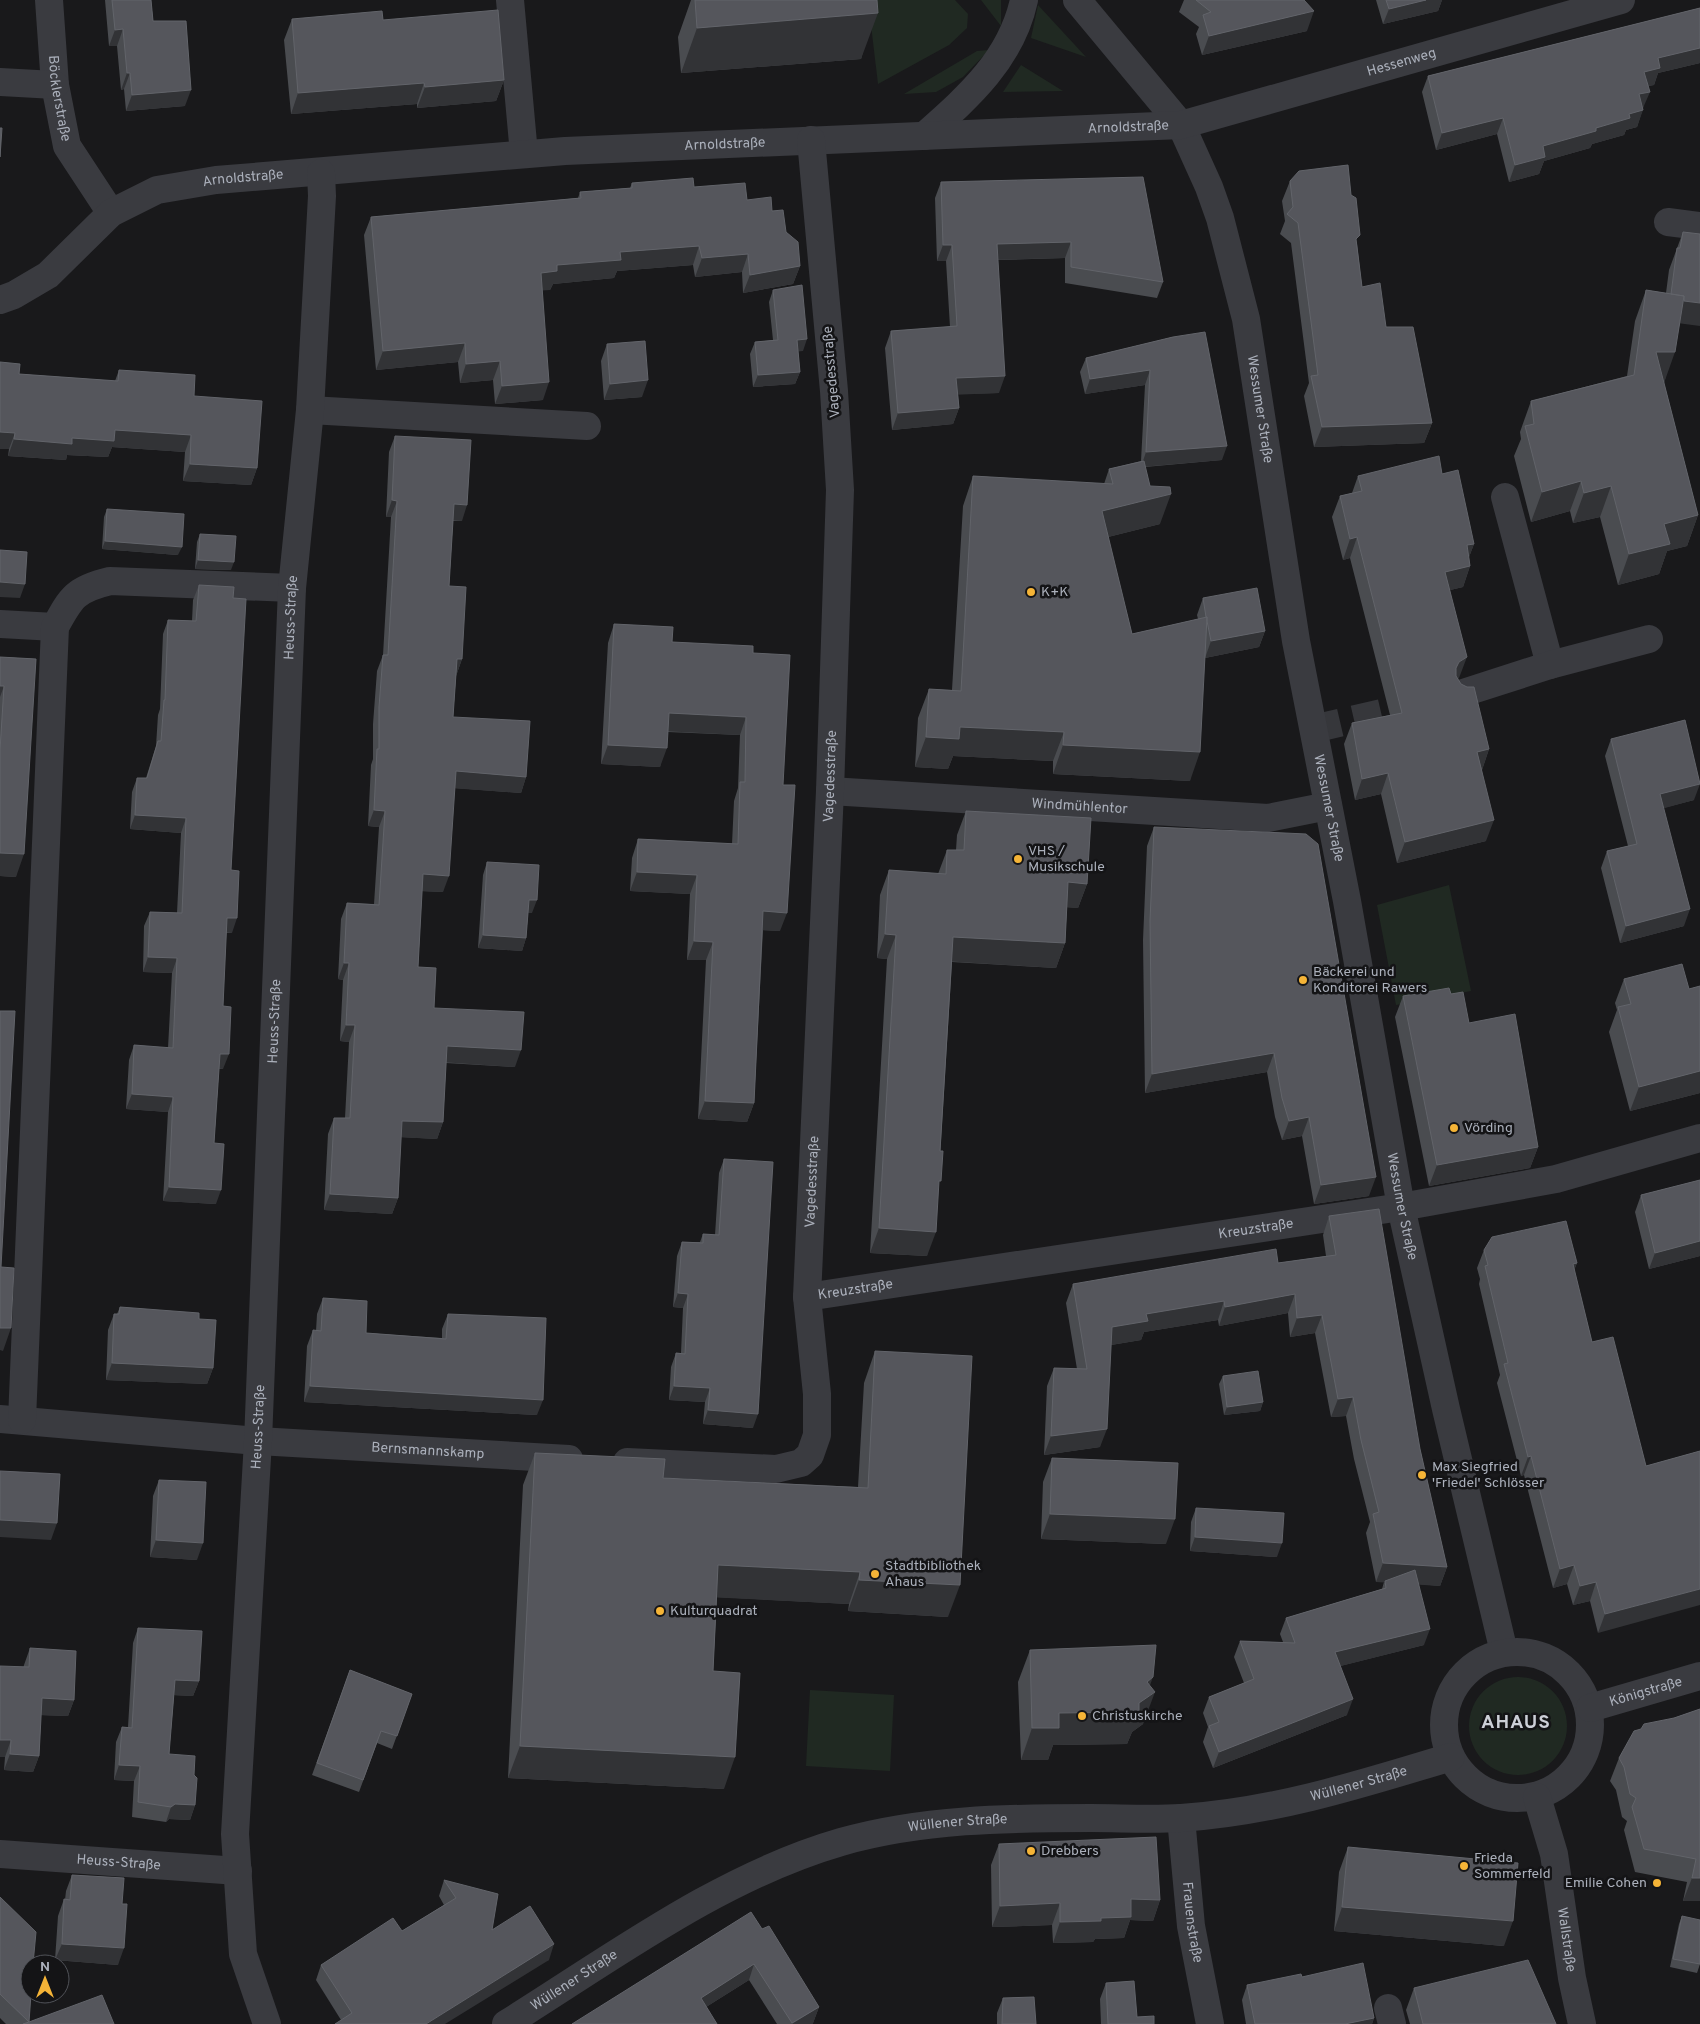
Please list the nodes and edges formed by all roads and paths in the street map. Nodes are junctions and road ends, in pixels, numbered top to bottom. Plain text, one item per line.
1 (49, 0) edge
2 (510, 0) edge
3 (1024, 0) edge
4 (1078, 0) edge
5 (1621, 0) edge
6 (0, 82) edge
7 (55, 85) junction
8 (1181, 125) junction
9 (924, 136) junction
10 (811, 140) junction
11 (524, 154) junction
12 (321, 173) junction
13 (111, 213) junction
14 (1668, 222) dead end
15 (1700, 226) edge
16 (0, 300) edge
17 (310, 410) junction
18 (587, 426) dead end
19 (1505, 497) dead end
20 (292, 588) junction
21 (0, 624) edge
22 (55, 627) junction
23 (1650, 639) dead end
24 (1550, 665) junction
25 (1463, 693) edge
26 (830, 791) junction
27 (1328, 806) junction
28 (1700, 1138) edge
29 (1401, 1207) junction
30 (807, 1296) junction
31 (818, 1414) joint
32 (11, 1419) edge
33 (258, 1441) junction
34 (1504, 1652) junction
35 (1700, 1676) edge
36 (1590, 1708) junction
37 (1450, 1757) junction
38 (1537, 1797) junction
39 (1181, 1818) junction
40 (0, 1854) edge
41 (238, 1871) junction
42 (267, 2024) edge
43 (506, 2024) edge
44 (1210, 2024) edge
45 (1582, 2024) edge

1 - 7 street, Böcklerstraße
2 - 11 street
3 - 9 street
4 - 8 street, Wessumer Straße
5 - 8 street, Hessenweg
6 - 7 street
7 - 13 street, Böcklerstraße
8 - 9 street, Arnoldstraße
8 - 27 street, Wessumer Straße
9 - 10 street, Arnoldstraße
10 - 11 street, Arnoldstraße
10 - 26 street, Vagedesstraße
11 - 12 street, Arnoldstraße
12 - 13 street, Arnoldstraße
12 - 17 street, Heuss-Straße
13 - 16 street, Arnoldstraße
14 - 15 street
17 - 18 street
17 - 20 street, Heuss-Straße
19 - 24 street
20 - 22 street
20 - 33 street, Heuss-Straße
21 - 22 street
22 - 32 street
23 - 24 street
24 - 25 street
26 - 27 street, Windmühlentor
26 - 30 street, Vagedesstraße
27 - 29 street, Wessumer Straße
28 - 29 street, Kreuzstraße
29 - 30 street, Kreuzstraße
29 - 34 street, Wessumer Straße
30 - 31 street, Vagedesstraße
31 - 33 street, Bernsmannskamp
32 - 33 street, Bernsmannskamp
33 - 41 street, Heuss-Straße
34 - 36 street
34 - 37 street
35 - 36 street, Königstraße
36 - 38 street
37 - 38 street
37 - 39 street, Wüllener Straße
38 - 45 street, Wallstraße
39 - 43 street, Wüllener Straße
39 - 44 street, Frauenstraße
40 - 41 street, Heuss-Straße
41 - 42 street, Heuss-Straße

